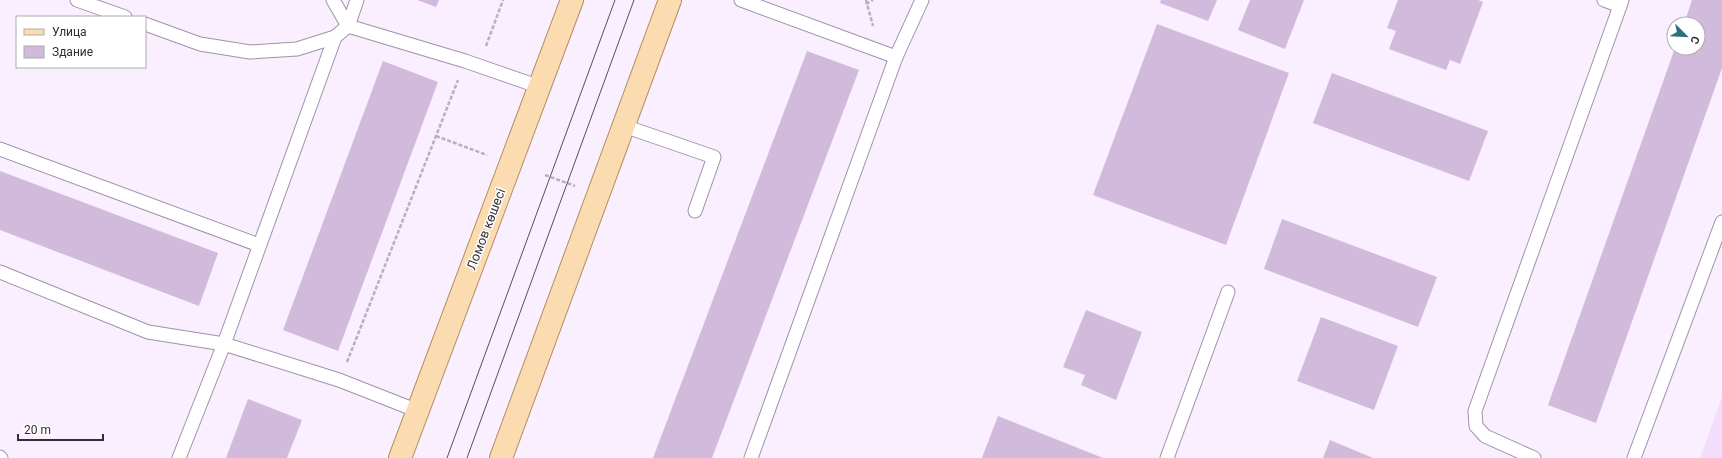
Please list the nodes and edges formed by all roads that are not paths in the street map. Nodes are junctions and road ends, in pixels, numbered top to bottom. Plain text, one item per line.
1 (77, 0) edge
2 (333, 0) edge
3 (357, 0) edge
4 (572, 0) edge
5 (670, 0) edge
6 (741, 0) edge
7 (922, 0) edge
8 (1604, 0) edge
9 (1621, 3) edge
10 (122, 16) edge
11 (146, 24) edge
12 (348, 26) junction
13 (335, 37) junction
14 (896, 57) junction
15 (540, 87) junction
16 (624, 126) junction
17 (0, 149) edge
18 (695, 211) dead end
19 (1722, 222) edge
20 (259, 245) junction
21 (0, 272) edge
22 (1228, 292) dead end
23 (224, 344) junction
24 (418, 411) junction
25 (1519, 455) edge
26 (179, 458) edge
27 (400, 458) edge
28 (501, 458) edge
29 (750, 458) edge
30 (1167, 458) edge
31 (1534, 458) edge
32 (1634, 458) edge

1 - 10 lane
2 - 12 lane
3 - 12 lane
4 - 15 main road, Ломов көшесі
5 - 16 main road
6 - 14 lane
7 - 14 lane
8 - 9 lane
9 - 25 lane
11 - 13 lane
12 - 13 lane
12 - 15 lane
13 - 20 lane
14 - 29 lane
15 - 24 main road, Ломов көшесі
16 - 18 lane
16 - 28 main road
17 - 20 lane
19 - 32 lane
20 - 23 lane
21 - 23 lane
22 - 30 lane
23 - 24 lane
23 - 26 lane
24 - 27 main road, Ломов көшесі
25 - 31 lane

